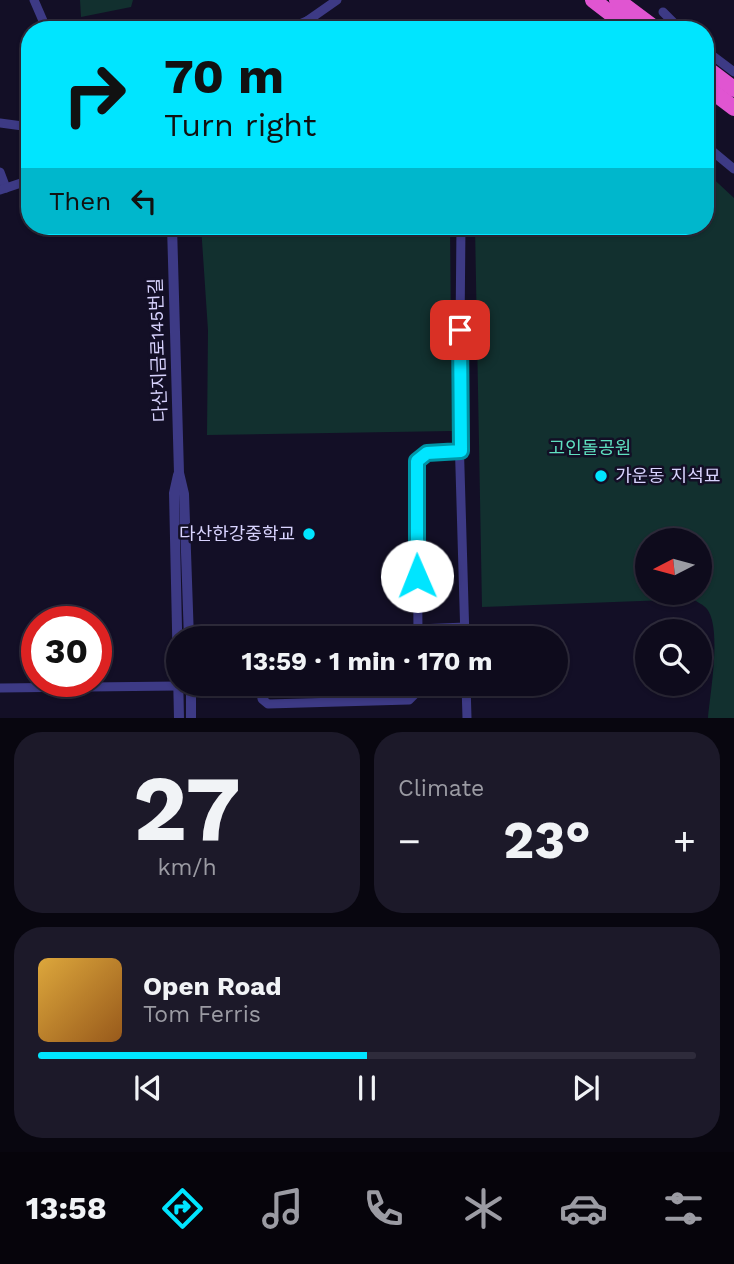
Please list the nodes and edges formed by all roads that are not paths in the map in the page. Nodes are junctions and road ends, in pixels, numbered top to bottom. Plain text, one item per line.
1 (34, 0) edge
2 (337, 0) edge
3 (593, 0) edge
4 (617, 0) edge
5 (663, 12) dead end
6 (43, 21) edge
7 (312, 21) edge
8 (620, 21) edge
9 (645, 21) edge
10 (672, 21) edge
11 (714, 57) edge
12 (734, 72) edge
13 (714, 74) edge
14 (734, 89) edge
15 (714, 93) edge
16 (734, 108) edge
17 (0, 123) edge
18 (21, 126) edge
19 (714, 152) edge
20 (734, 169) edge
21 (0, 172) edge
22 (21, 183) edge
23 (3, 189) edge
24 (172, 235) edge
25 (461, 235) edge
26 (461, 451) junction
27 (179, 473) junction
28 (177, 626) edge
29 (189, 626) edge
30 (418, 626) edge
31 (465, 626) edge
32 (166, 686) edge
33 (0, 688) edge
34 (178, 696) edge
35 (191, 696) edge
36 (262, 696) edge
37 (413, 696) edge
38 (466, 696) edge
39 (179, 718) edge
40 (191, 718) edge
41 (467, 718) edge

1 - 6 street
2 - 7 street
3 - 8 highway
4 - 9 highway
5 - 10 street
11 - 12 street
13 - 14 highway
15 - 16 highway
17 - 18 street
19 - 20 street
21 - 23 street
22 - 23 street
24 - 27 street, 다산지금로145번길
25 - 26 street
26 - 30 street
26 - 31 street
27 - 28 street, 다산지금로145번길
27 - 29 street, 다산지금로145번길
32 - 33 street
34 - 39 street, 다산지금로145번길
35 - 40 street
36 - 37 street
38 - 41 street

